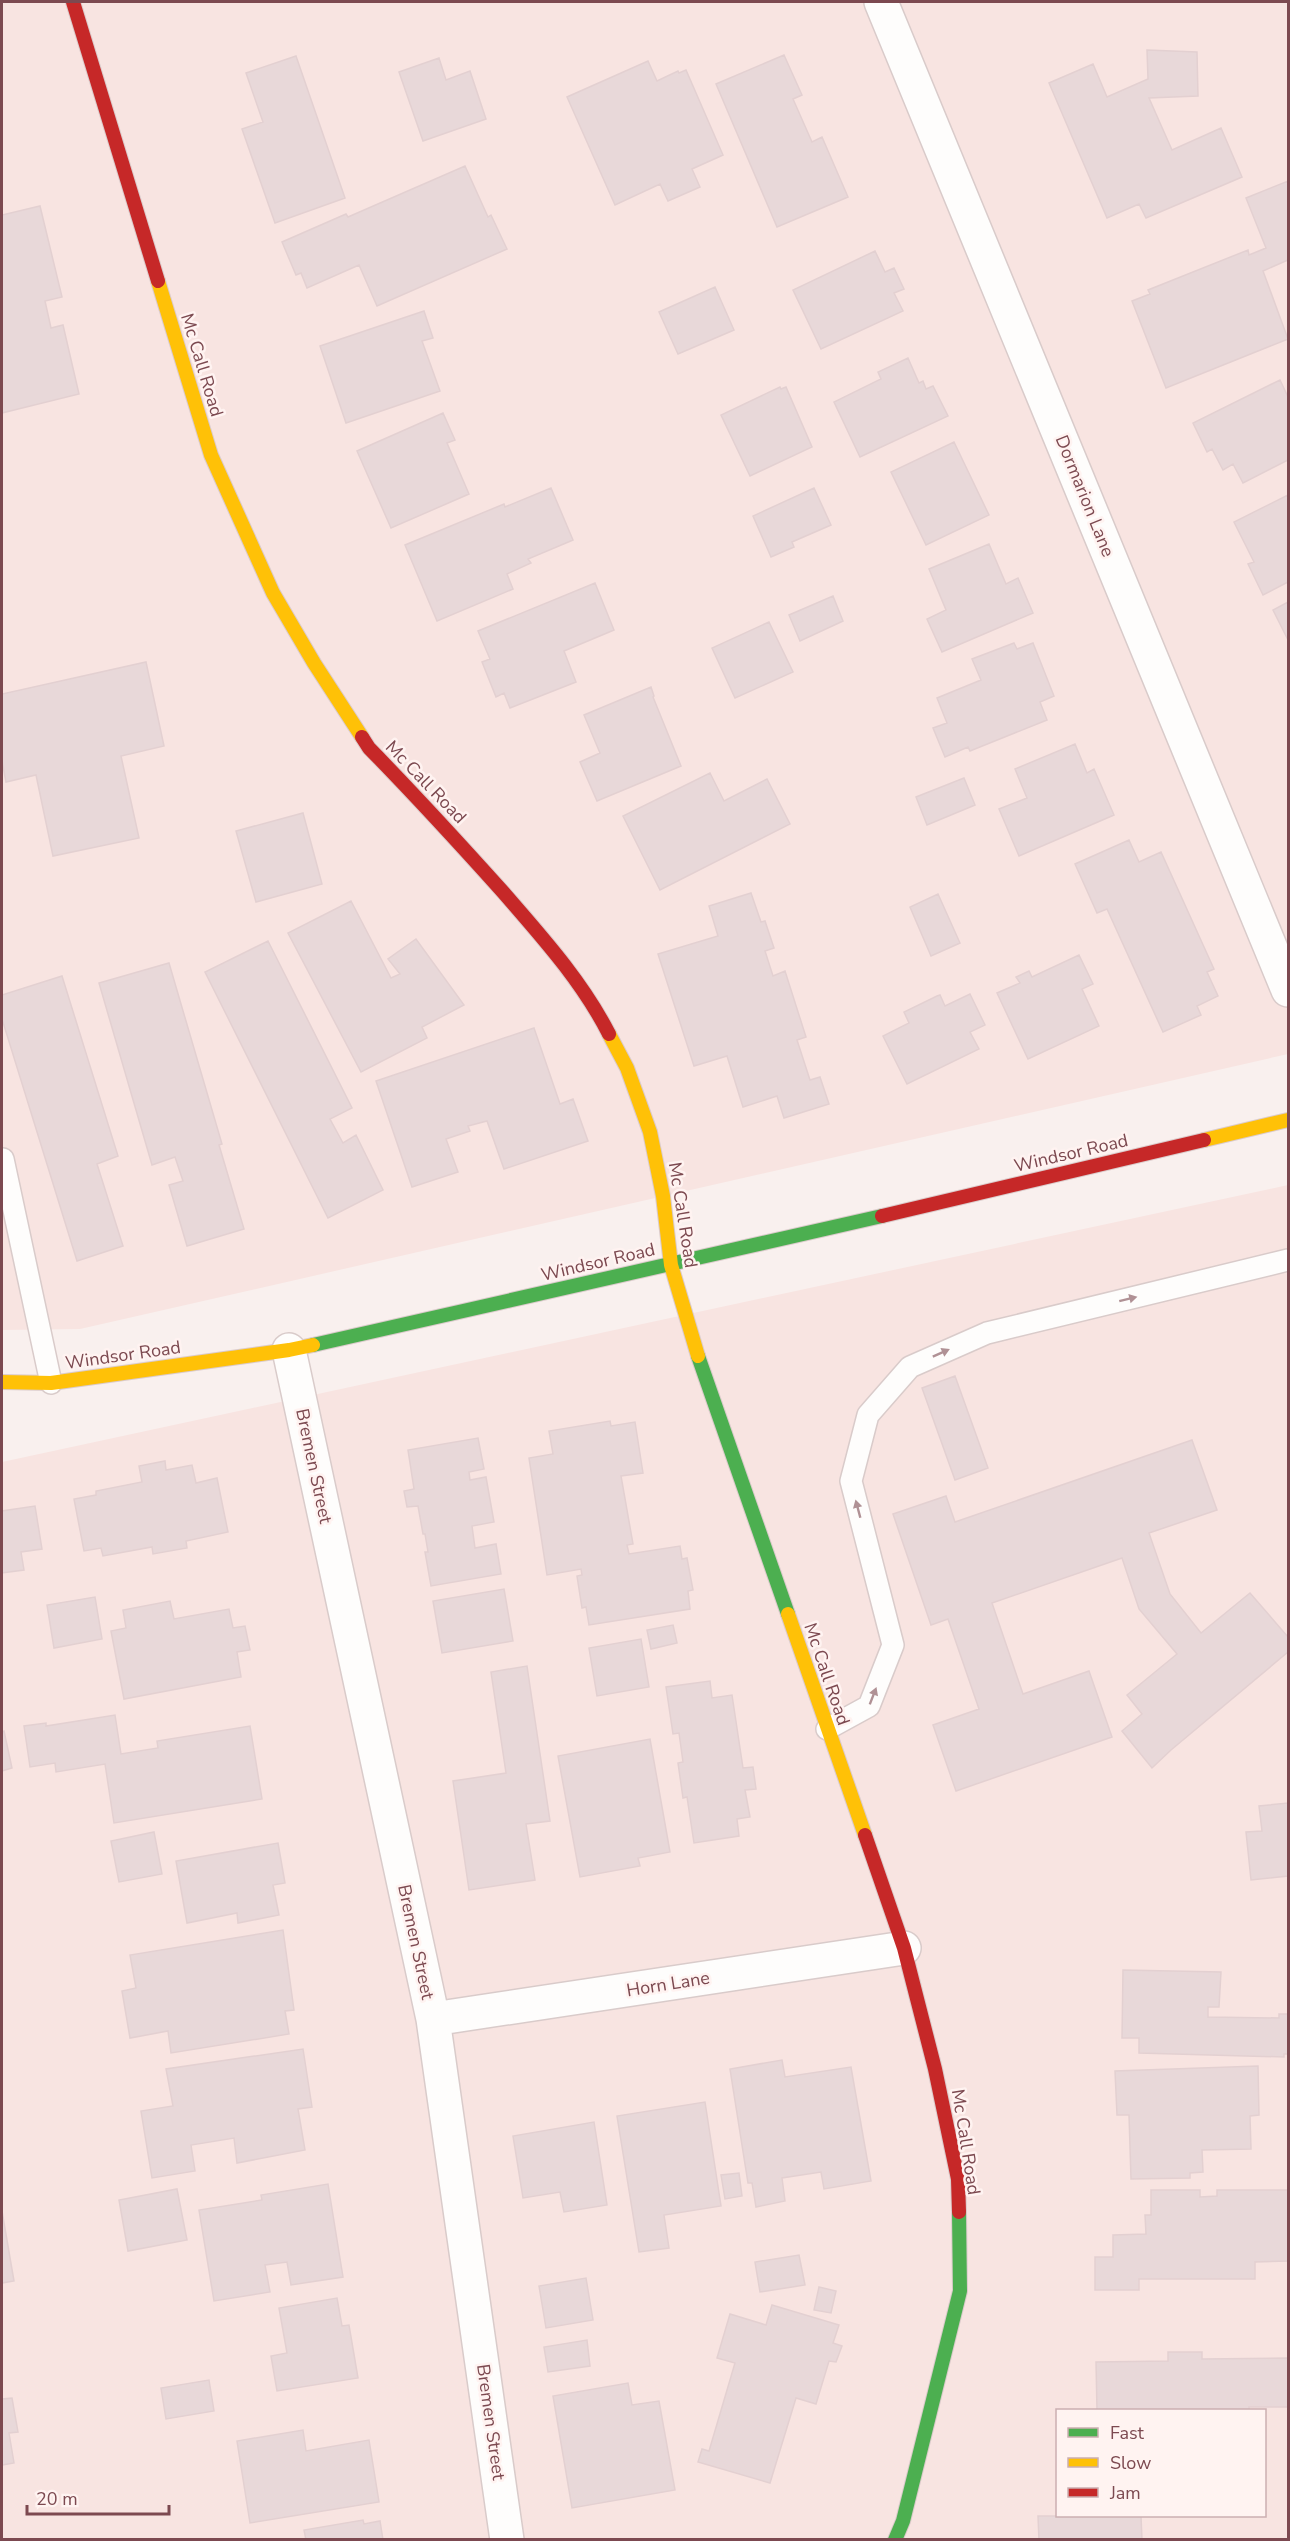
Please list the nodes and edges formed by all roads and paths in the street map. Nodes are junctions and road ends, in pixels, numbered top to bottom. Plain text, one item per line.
1 (73, 2) edge
2 (881, 2) edge
3 (1288, 990) edge
4 (1288, 1120) edge
5 (3, 1159) dead end
6 (1288, 1260) edge
7 (671, 1265) junction
8 (289, 1350) junction
9 (2, 1382) edge
10 (51, 1383) junction
11 (11, 1397) dead end
12 (827, 1728) junction
13 (904, 1948) junction
14 (433, 2019) junction
15 (507, 2540) edge
16 (895, 2540) edge

1 - 7 street, Mc Call Road
2 - 3 street, Dormarion Lane
4 - 7 street, Windsor Road
5 - 10 lane
12 -> 6 lane
7 - 8 street, Windsor Road
7 - 12 street, Mc Call Road
8 - 10 street, Windsor Road
8 - 14 street, Bremen Street
9 - 10 street, Windsor Road
10 - 11 street, Windsor Road
12 - 13 street, Mc Call Road
13 - 14 street, Horn Lane
13 - 16 street, Mc Call Road
14 - 15 street, Bremen Street

